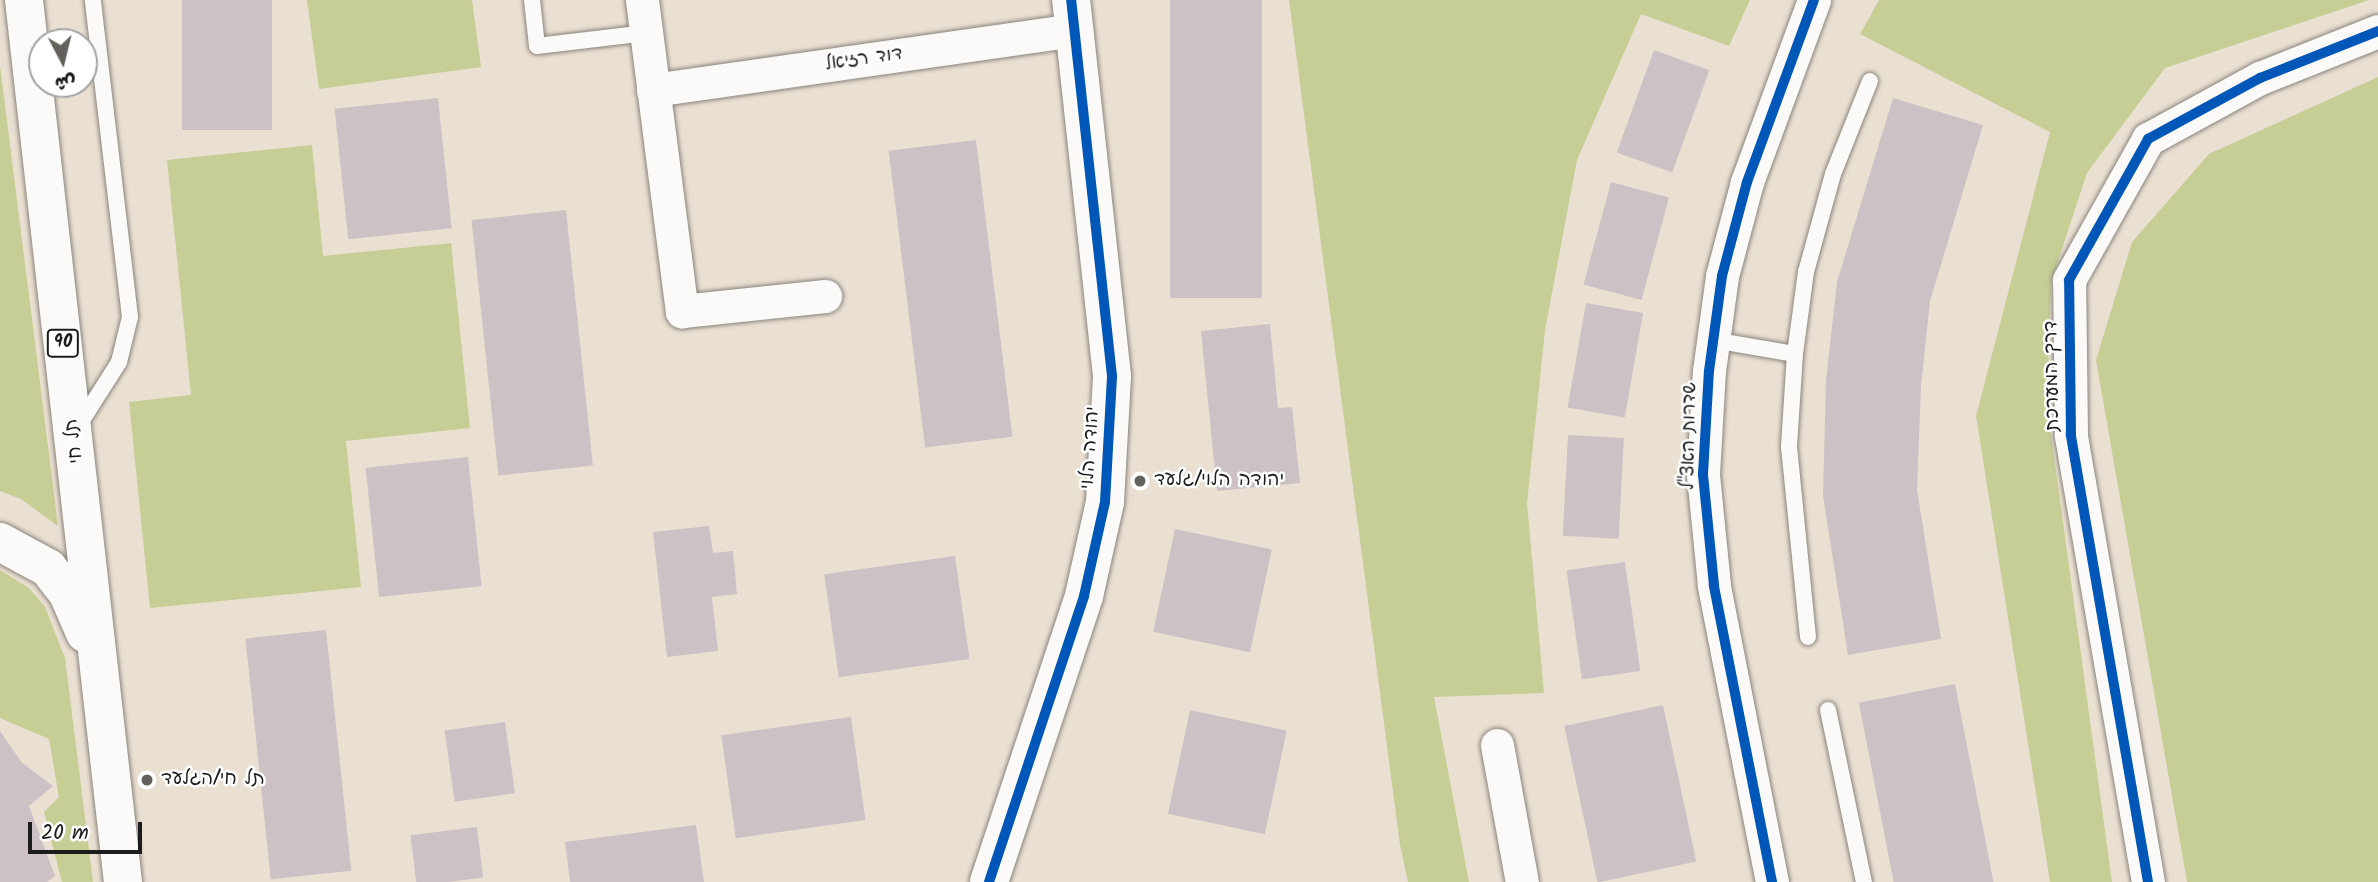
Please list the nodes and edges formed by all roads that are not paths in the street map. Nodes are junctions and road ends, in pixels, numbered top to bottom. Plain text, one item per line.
1 (24, 0) edge
2 (93, 0) edge
3 (533, 0) edge
4 (642, 0) edge
5 (1814, 0) edge
6 (1073, 15) edge
7 (2378, 31) edge
8 (646, 33) junction
9 (1870, 81) dead end
10 (653, 90) junction
11 (825, 296) dead end
12 (1713, 340) junction
13 (1795, 354) junction
14 (74, 433) junction
15 (0, 542) edge
16 (1808, 637) dead end
17 (99, 686) junction
18 (1828, 710) dead end
19 (1497, 745) dead end
20 (123, 882) edge
21 (989, 882) edge
22 (1522, 882) edge
23 (1772, 882) edge
24 (1864, 882) edge
25 (2148, 882) edge

1 - 14 main road, תל חי / 90
2 - 14 lane
3 - 8 lane
4 - 8 street
5 - 12 street, שדרות האצ"ל
6 - 10 street, דוד רזיאל
6 - 21 main road, יהודה הלוי
7 - 25 street, דרך המערכת
8 - 10 street
9 - 13 lane
10 - 11 street
12 - 13 lane
12 - 23 street, שדרות האצ"ל
13 - 16 lane
14 - 17 main road, תל חי / 90
15 - 17 main road
17 - 20 main road, תל חי / 90
18 - 24 lane
19 - 22 street

